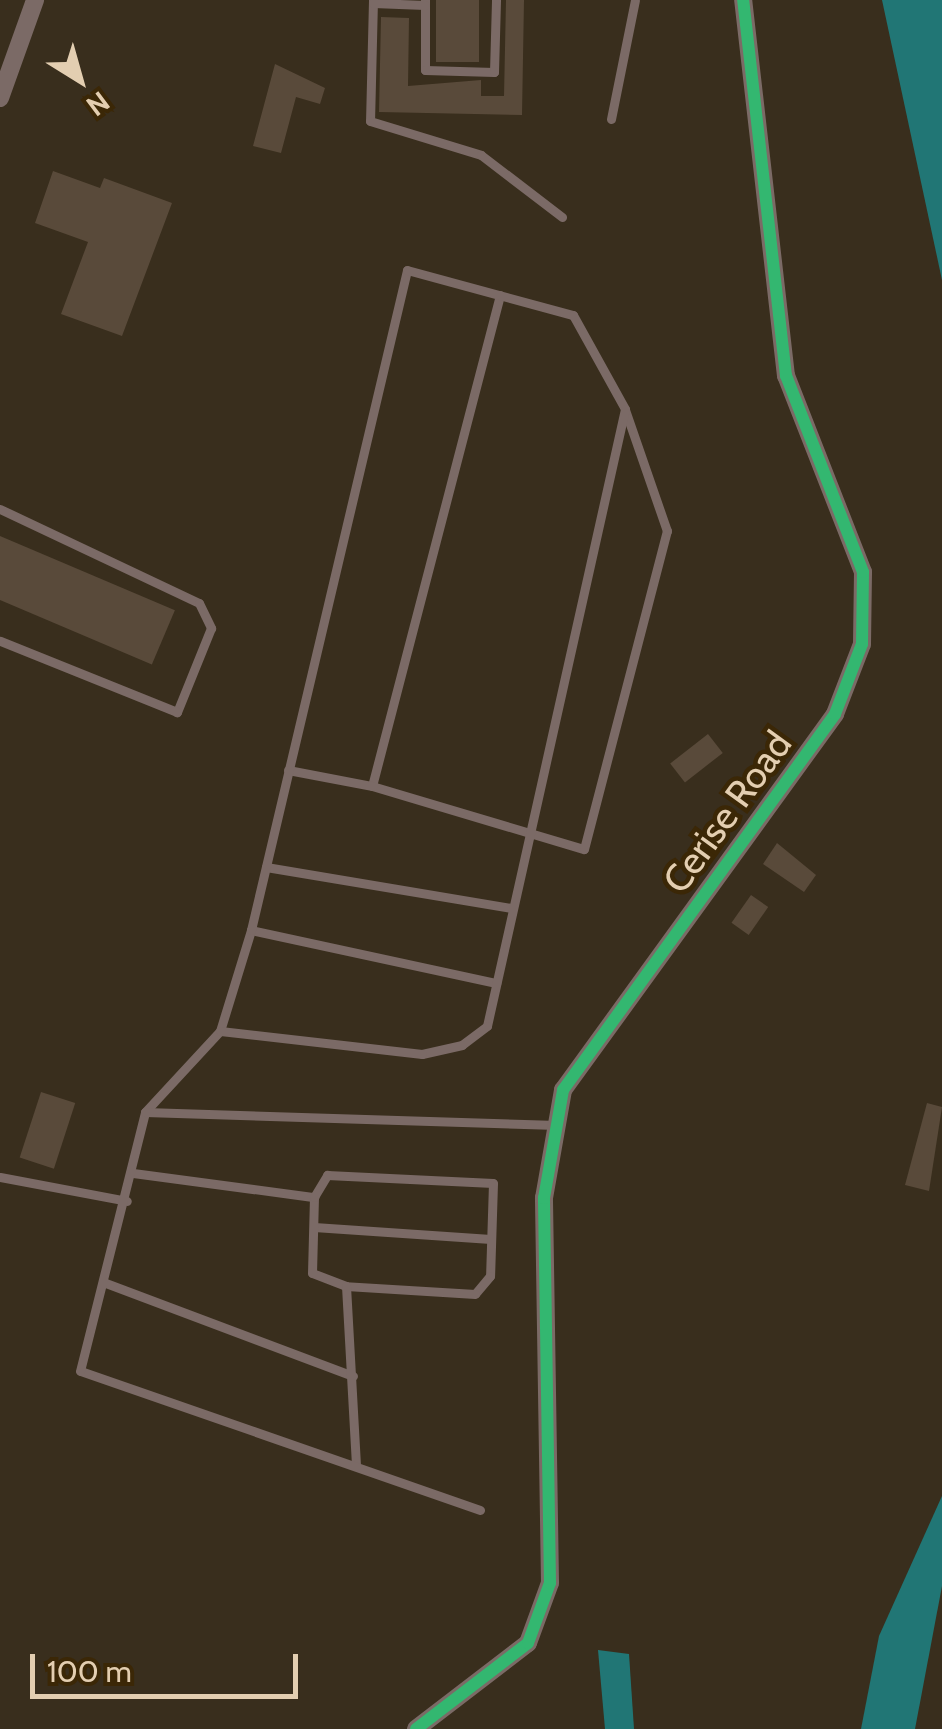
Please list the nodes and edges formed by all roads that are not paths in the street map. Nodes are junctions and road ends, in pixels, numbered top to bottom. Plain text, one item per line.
1 (35, 0) edge
2 (496, 0) edge
3 (635, 0) edge
4 (742, 0) edge
5 (373, 2) edge
6 (425, 2) edge
7 (0, 98) edge
8 (610, 119) dead end
9 (562, 217) dead end
10 (500, 295) junction
11 (625, 409) junction
12 (0, 509) edge
13 (0, 641) edge
14 (288, 770) junction
15 (372, 786) junction
16 (528, 831) junction
17 (266, 867) junction
18 (512, 908) junction
19 (251, 930) junction
20 (496, 983) junction
21 (220, 1031) junction
22 (146, 1112) junction
23 (557, 1125) junction
24 (133, 1173) junction
25 (0, 1177) edge
26 (314, 1197) junction
27 (127, 1201) junction
28 (314, 1228) junction
29 (491, 1239) junction
30 (103, 1282) junction
31 (346, 1286) junction
32 (353, 1376) junction
33 (356, 1464) junction
34 (480, 1510) dead end
35 (416, 1729) edge

1 - 7 street
2 - 6 lane
3 - 8 lane
4 - 23 street, Cerise Road
5 - 6 lane
5 - 9 lane
10 - 11 lane
10 - 14 lane
10 - 15 lane
11 - 16 lane
11 - 16 lane
12 - 13 lane
14 - 15 lane
14 - 17 lane
15 - 16 lane
16 - 18 lane
17 - 18 lane
17 - 19 lane
18 - 20 lane
19 - 20 lane
19 - 21 lane
20 - 21 lane
21 - 22 lane
22 - 23 lane
22 - 24 lane
23 - 35 street, Cerise Road
24 - 26 lane
24 - 27 lane
25 - 27 lane
26 - 28 lane
26 - 29 lane
27 - 30 lane
28 - 29 lane
28 - 31 lane
29 - 31 lane
30 - 32 lane
30 - 33 lane
31 - 32 lane
32 - 33 lane
33 - 34 lane

